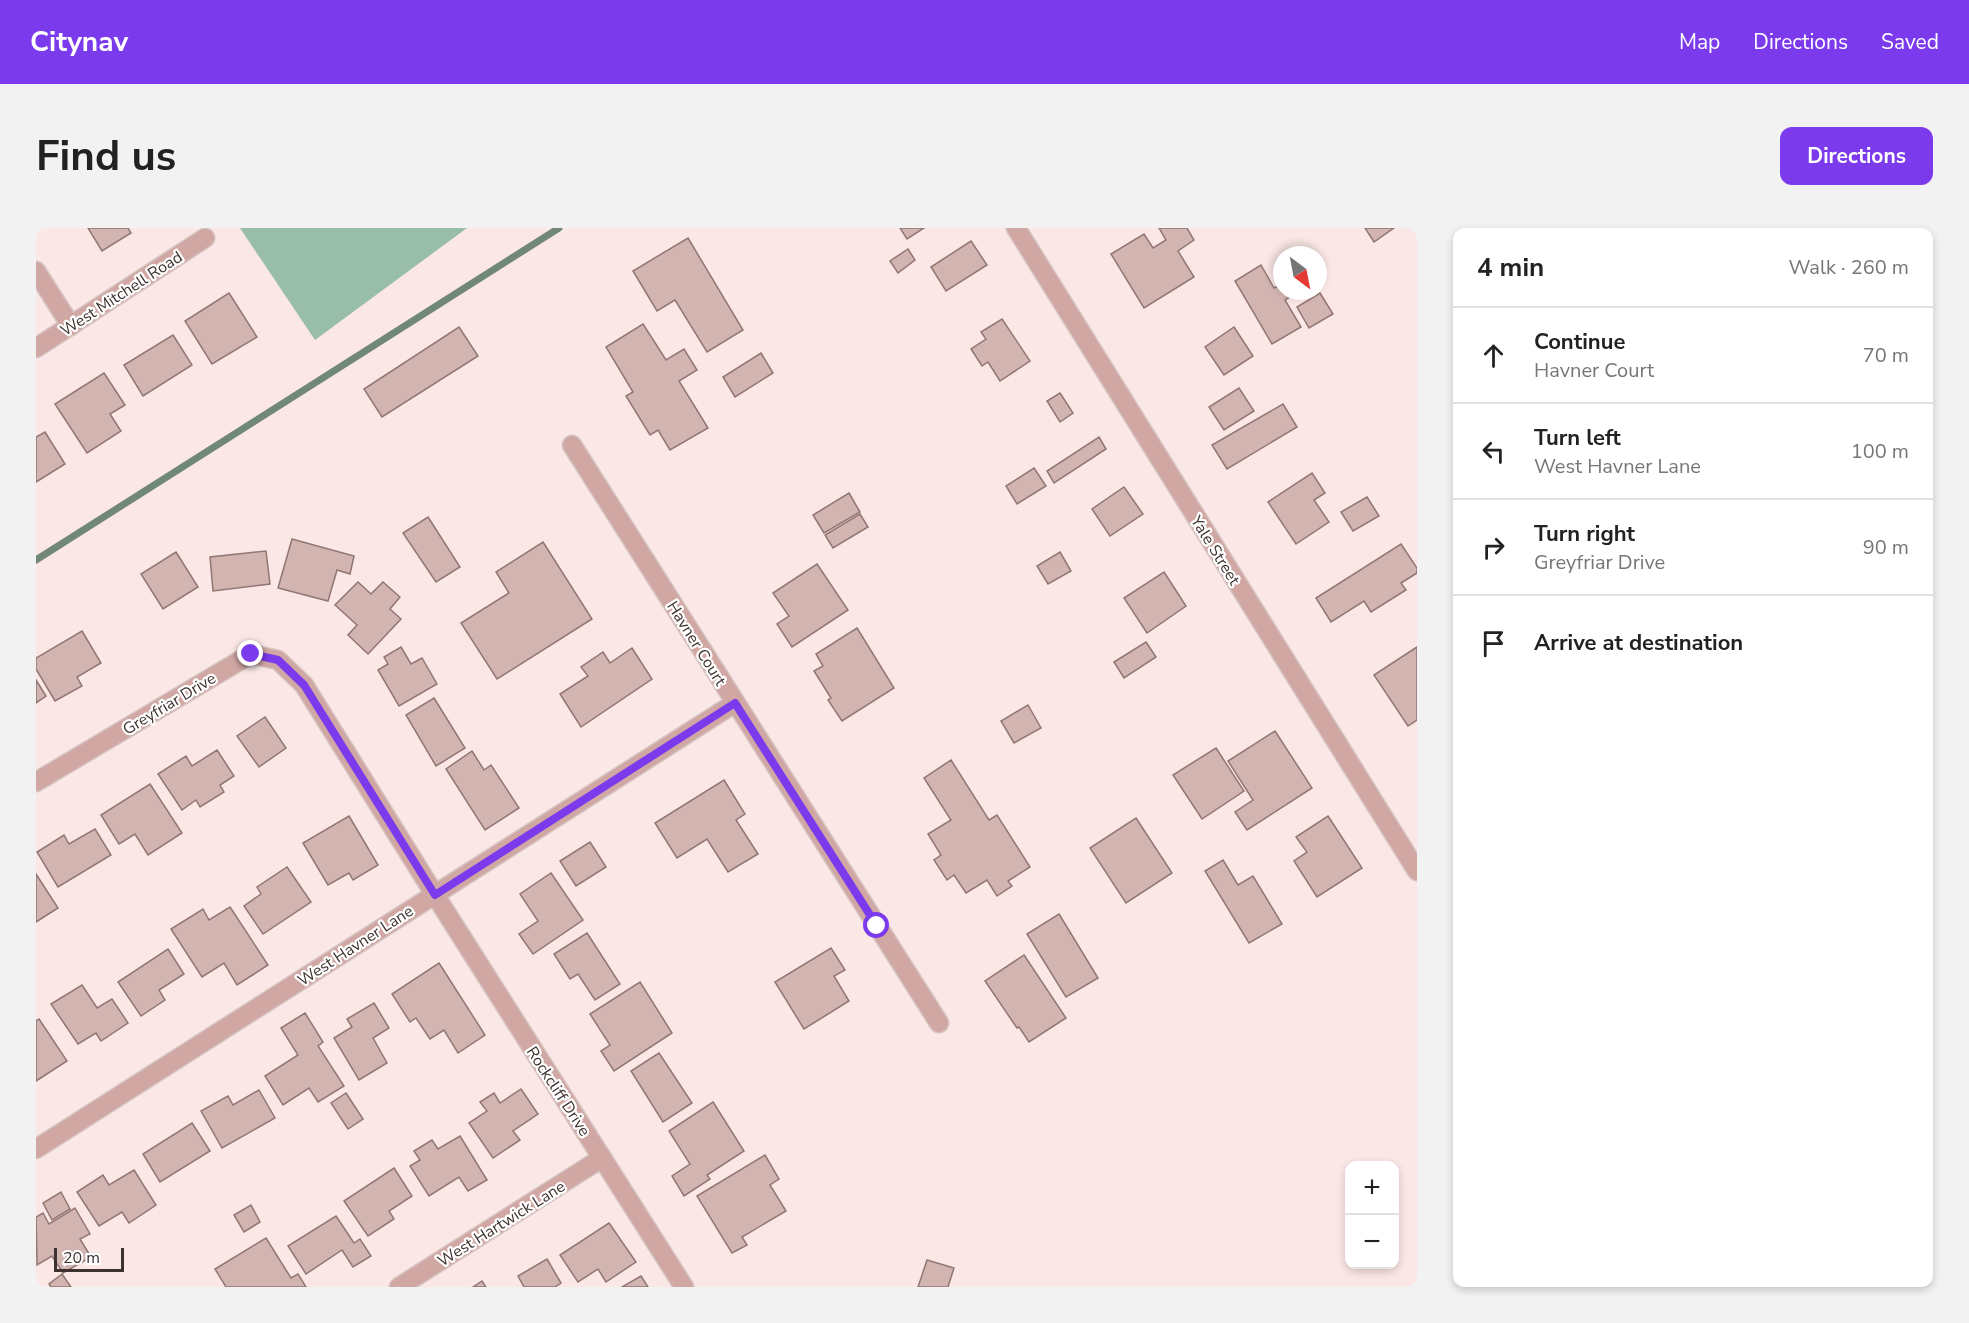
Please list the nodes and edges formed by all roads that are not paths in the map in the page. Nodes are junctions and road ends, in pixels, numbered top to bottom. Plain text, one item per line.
1 (1016, 228) edge
2 (205, 238) dead end
3 (36, 271) edge
4 (71, 326) junction
5 (36, 348) edge
6 (572, 445) dead end
7 (735, 703) junction
8 (36, 782) edge
9 (1417, 871) edge
10 (435, 895) junction
11 (939, 1023) dead end
12 (36, 1149) edge
13 (602, 1158) junction
14 (399, 1287) edge
15 (684, 1287) edge

1 - 9 street, Yale Street
2 - 4 street, West Mitchell Road
3 - 4 street
4 - 5 street, West Mitchell Road
6 - 7 street, Havner Court
7 - 10 street, West Havner Lane
7 - 11 street, Havner Court
8 - 10 street, Greyfriar Drive
10 - 12 street, West Havner Lane
10 - 13 street, Rockcliff Drive
13 - 14 street, West Hartwick Lane
13 - 15 street, Rockcliff Drive

